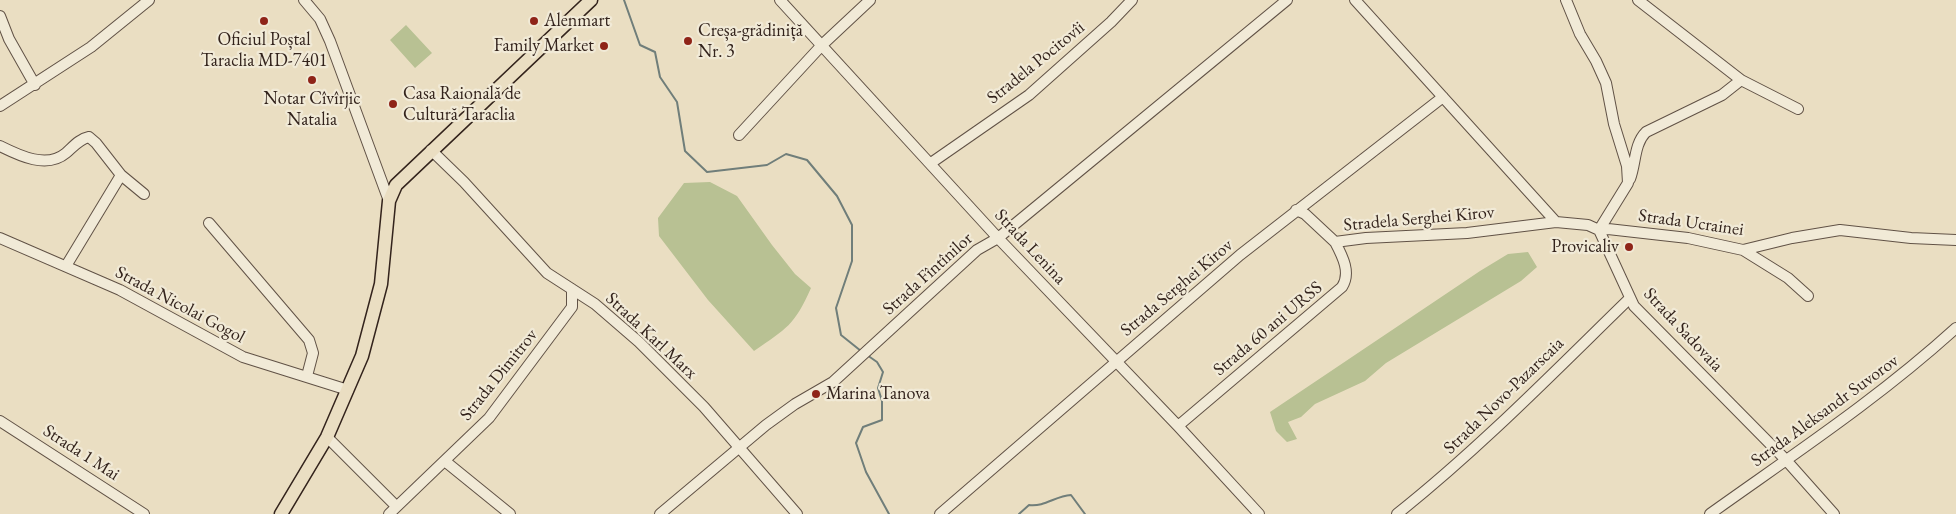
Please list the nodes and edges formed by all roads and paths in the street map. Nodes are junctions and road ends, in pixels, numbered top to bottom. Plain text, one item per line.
1 (149, 0) edge
2 (304, 0) edge
3 (591, 0) edge
4 (780, 0) edge
5 (870, 0) edge
6 (1132, 0) edge
7 (1287, 0) edge
8 (1355, 0) edge
9 (1566, 0) edge
10 (1638, 0) edge
11 (0, 16) edge
12 (822, 45) junction
13 (1741, 80) junction
14 (35, 85) junction
15 (1443, 97) junction
16 (0, 106) edge
17 (1798, 110) dead end
18 (739, 135) dead end
19 (0, 146) edge
20 (431, 150) junction
21 (931, 163) junction
22 (121, 176) junction
23 (1628, 183) junction
24 (144, 194) dead end
25 (389, 201) junction
26 (1296, 210) junction
27 (1556, 222) junction
28 (209, 223) dead end
29 (1599, 230) junction
30 (0, 238) edge
31 (998, 238) junction
32 (1956, 240) edge
33 (1336, 242) junction
34 (1743, 250) junction
35 (66, 266) junction
36 (572, 289) junction
37 (1808, 296) dead end
38 (1630, 298) junction
39 (1956, 328) edge
40 (1115, 362) junction
41 (307, 376) junction
42 (348, 390) junction
43 (0, 421) edge
44 (1178, 426) junction
45 (327, 436) junction
46 (741, 447) junction
47 (1786, 460) junction
48 (446, 462) junction
49 (396, 506) junction
50 (144, 514) edge
51 (281, 514) edge
52 (389, 514) edge
53 (510, 514) edge
54 (660, 514) edge
55 (797, 514) edge
56 (940, 514) edge
57 (1259, 514) edge
58 (1398, 514) edge
59 (1710, 514) edge
60 (1834, 514) edge

1 - 14 street
2 - 25 street
3 - 20 main road
4 - 12 street, Strada Lenina
5 - 12 street
6 - 21 street, Stradela Pocitovîi
7 - 31 street, Strada Fîntînilor
8 - 15 street
9 - 23 street
10 - 13 street
11 - 14 street
12 - 18 street
12 - 21 street, Strada Lenina
13 - 17 street
13 - 23 street, Strada Ucrainei
14 - 16 street
15 - 26 street, Strada Serghei Kirov
15 - 27 street
19 - 22 street
20 - 25 main road
20 - 36 street, Strada Karl Marx
21 - 31 street, Strada Lenina
22 - 24 street
22 - 35 street
23 - 29 street, Strada Ucrainei
25 - 42 main road
26 - 33 street, Stradela Serghei Kirov
26 - 40 street, Strada Serghei Kirov
27 - 29 street
27 - 33 street, Stradela Serghei Kirov
28 - 41 street
29 - 34 street, Strada Ucrainei
29 - 38 street, Strada Sadovaia
30 - 35 street, Strada Nicolai Gogol
31 - 40 street, Strada Lenina
31 - 46 street, Strada Fîntînilor
32 - 34 street, Strada Ucrainei
33 - 44 street, Strada 60 ani URSS
34 - 37 street
35 - 41 street, Strada Nicolai Gogol
36 - 46 street, Strada Karl Marx
36 - 48 street, Strada Dimitrov
38 - 47 street, Strada Sadovaia
38 - 58 street, Strada Novo-Pazarscaia
39 - 47 street, Strada Aleksandr Suvorov
40 - 44 street, Strada Lenina
40 - 56 street, Strada Serghei Kirov
41 - 42 street, Strada Nicolai Gogol
42 - 45 main road
43 - 50 street, Strada 1 Mai
44 - 57 street, Strada Lenina
45 - 49 street
45 - 51 main road
46 - 54 street, Strada Fîntînilor
46 - 55 street, Strada Karl Marx
47 - 59 street, Strada Aleksandr Suvorov
47 - 60 street, Strada Sadovaia
48 - 49 street, Strada Dimitrov
48 - 53 street
49 - 52 street, Strada Dimitrov

